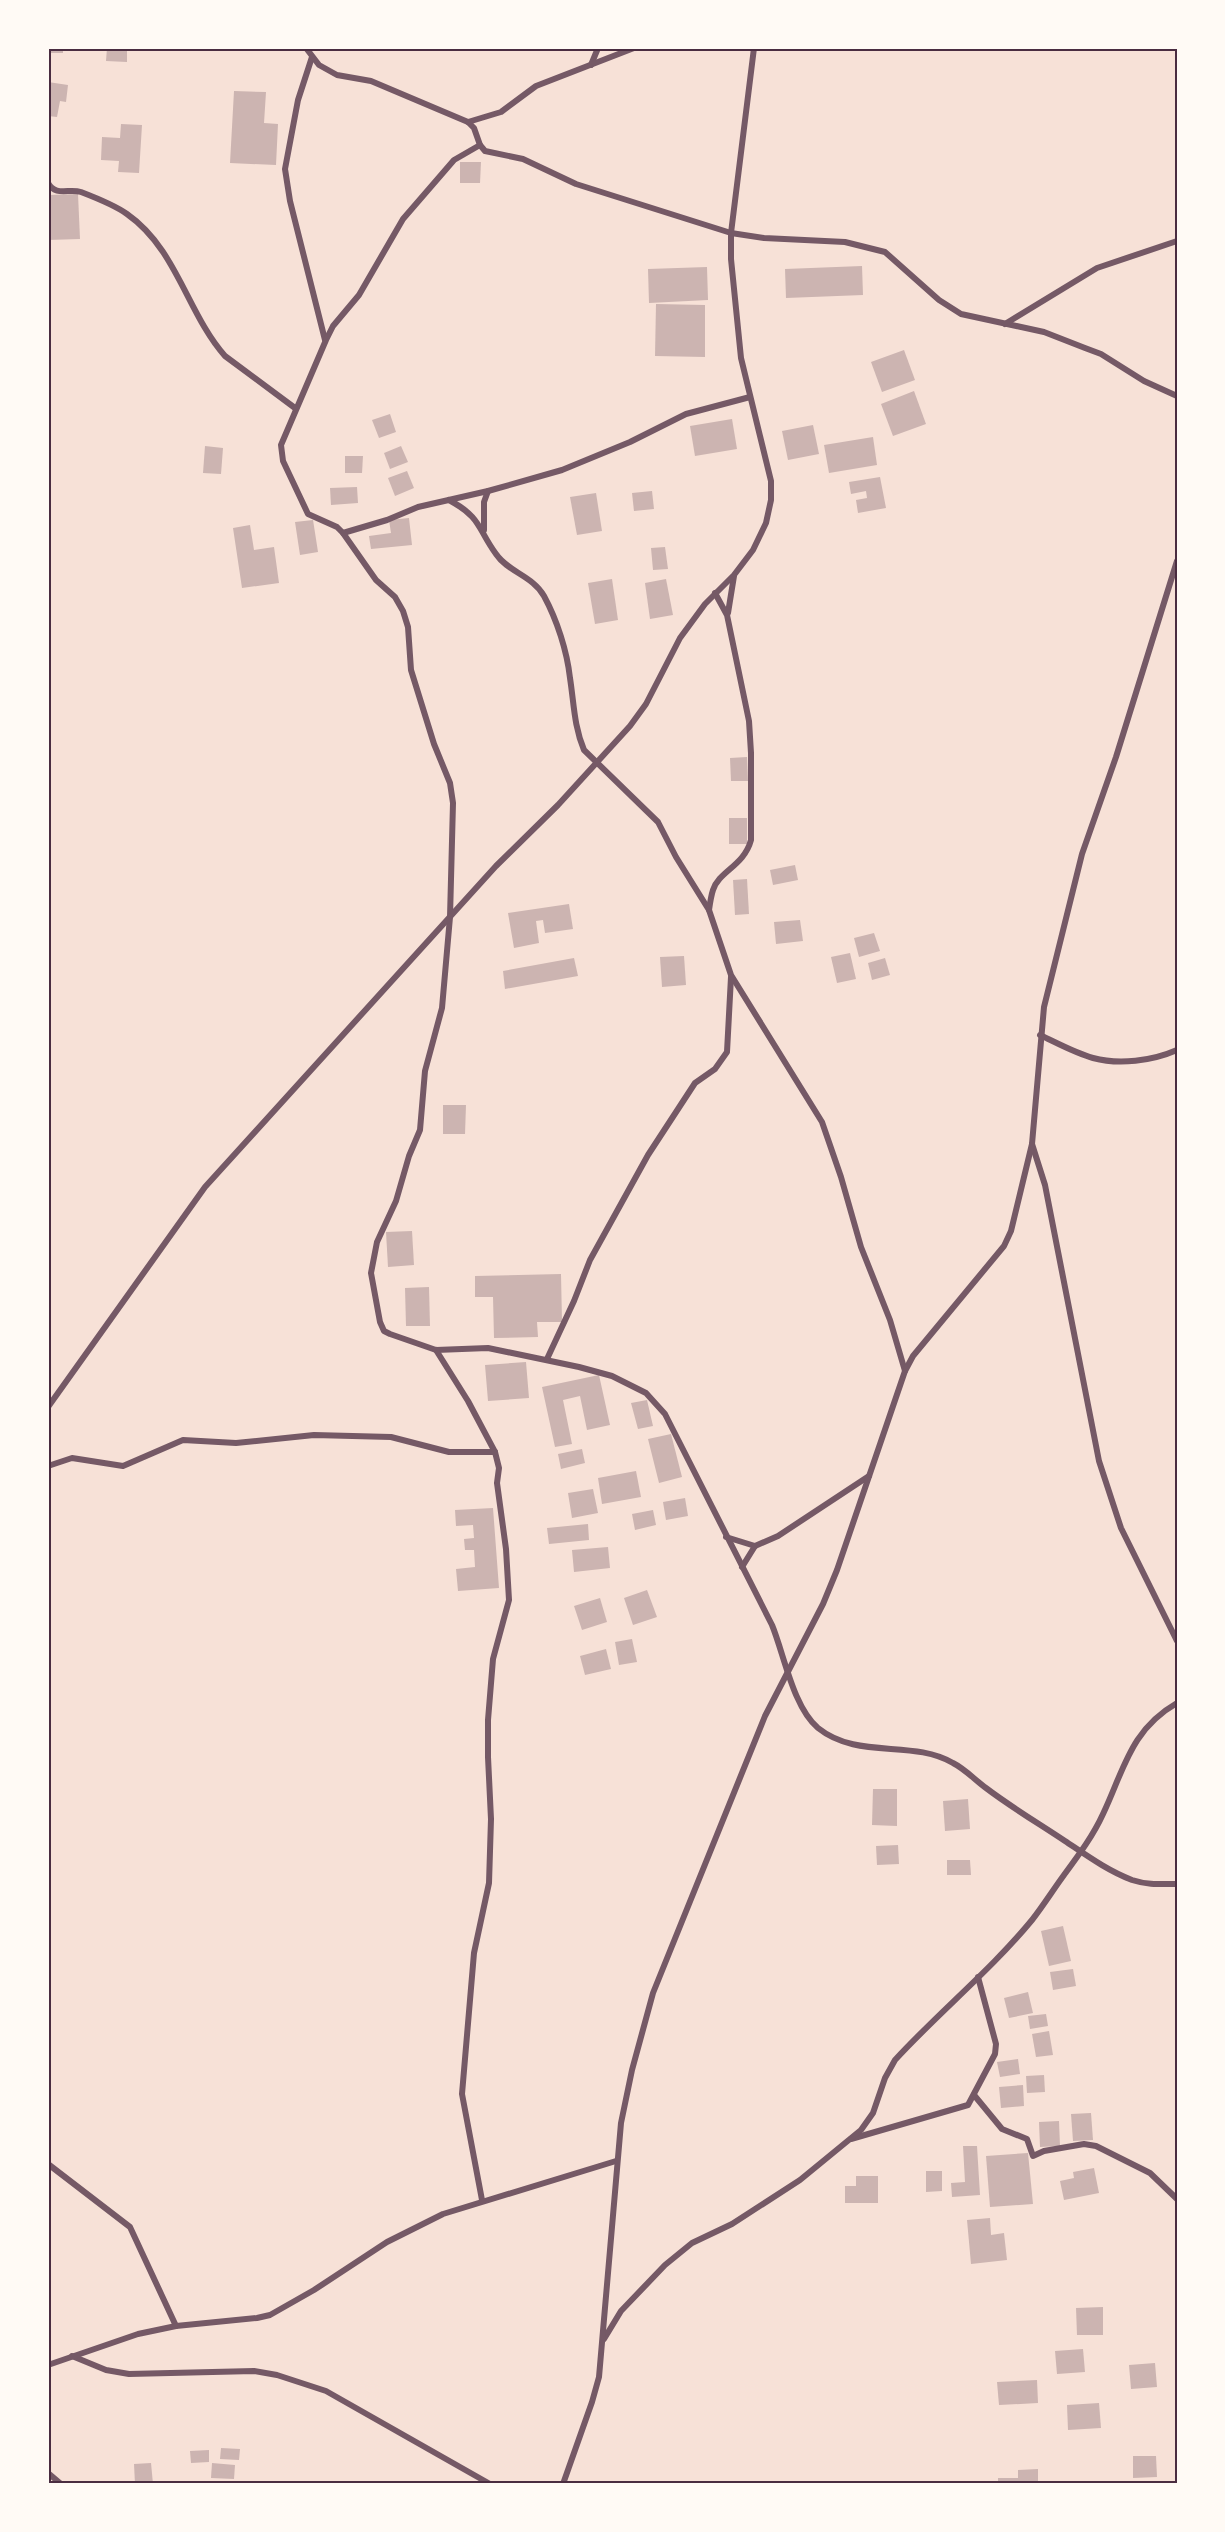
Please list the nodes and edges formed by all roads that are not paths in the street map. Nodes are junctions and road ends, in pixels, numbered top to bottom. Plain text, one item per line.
1 (306, 48) edge
2 (598, 48) edge
3 (634, 48) edge
4 (753, 48) edge
5 (312, 57) junction
6 (591, 65) junction
7 (468, 122) junction
8 (480, 145) junction
9 (48, 183) edge
10 (731, 233) junction
11 (1177, 241) edge
12 (1005, 324) junction
13 (326, 340) junction
14 (1177, 396) edge
15 (750, 397) junction
16 (295, 408) junction
17 (488, 491) junction
18 (449, 501) junction
19 (484, 531) junction
20 (343, 533) junction
21 (1177, 561) edge
22 (734, 575) junction
23 (715, 593) junction
24 (728, 615) junction
25 (596, 762) junction
26 (710, 909) junction
27 (450, 917) junction
28 (731, 975) junction
29 (1040, 1035) junction
30 (1177, 1050) edge
31 (1032, 1144) junction
32 (436, 1350) junction
33 (547, 1359) junction
34 (905, 1371) junction
35 (48, 1407) edge
36 (495, 1452) junction
37 (48, 1466) edge
38 (869, 1475) junction
39 (726, 1537) junction
40 (754, 1546) junction
41 (742, 1568) junction
42 (1177, 1641) edge
43 (787, 1674) junction
44 (1177, 1703) edge
45 (1081, 1851) junction
46 (1177, 1884) edge
47 (978, 1977) junction
48 (974, 2095) junction
49 (848, 2140) junction
50 (616, 2161) junction
51 (48, 2164) edge
52 (1177, 2199) edge
53 (482, 2200) junction
54 (176, 2326) junction
55 (602, 2342) junction
56 (72, 2356) junction
57 (48, 2365) edge
58 (48, 2473) edge
59 (61, 2484) edge
60 (490, 2484) edge
61 (563, 2484) edge

1 - 5 street
2 - 6 street
3 - 6 street
4 - 10 street
5 - 7 street
5 - 13 street
6 - 7 street
7 - 8 street
8 - 10 street
8 - 13 street
9 - 16 street
10 - 12 street
10 - 15 street
11 - 12 street
12 - 14 street
13 - 16 street
15 - 17 street
15 - 22 street
16 - 20 street
17 - 18 street
17 - 19 street
18 - 19 street
18 - 20 street
19 - 25 street
20 - 27 street
21 - 29 street
22 - 23 street
22 - 24 street
23 - 24 street
23 - 25 street
24 - 26 street
25 - 26 street
25 - 27 street
26 - 28 street
27 - 32 street
27 - 35 street
28 - 33 street
28 - 34 street
29 - 30 street
29 - 31 street
31 - 34 street
31 - 42 street
32 - 33 street
32 - 36 street
33 - 39 street
34 - 38 street
36 - 37 street
36 - 53 street
38 - 40 street
38 - 43 street
39 - 40 street
39 - 41 street
40 - 41 street
41 - 43 street
43 - 45 street
43 - 50 street
44 - 45 street
45 - 46 street
45 - 47 street
47 - 48 street
47 - 49 street
48 - 49 street
48 - 52 street
49 - 55 street
50 - 53 street
50 - 55 street
51 - 54 street
53 - 54 street
54 - 56 street
55 - 61 street
56 - 57 street
56 - 60 street
58 - 59 street

